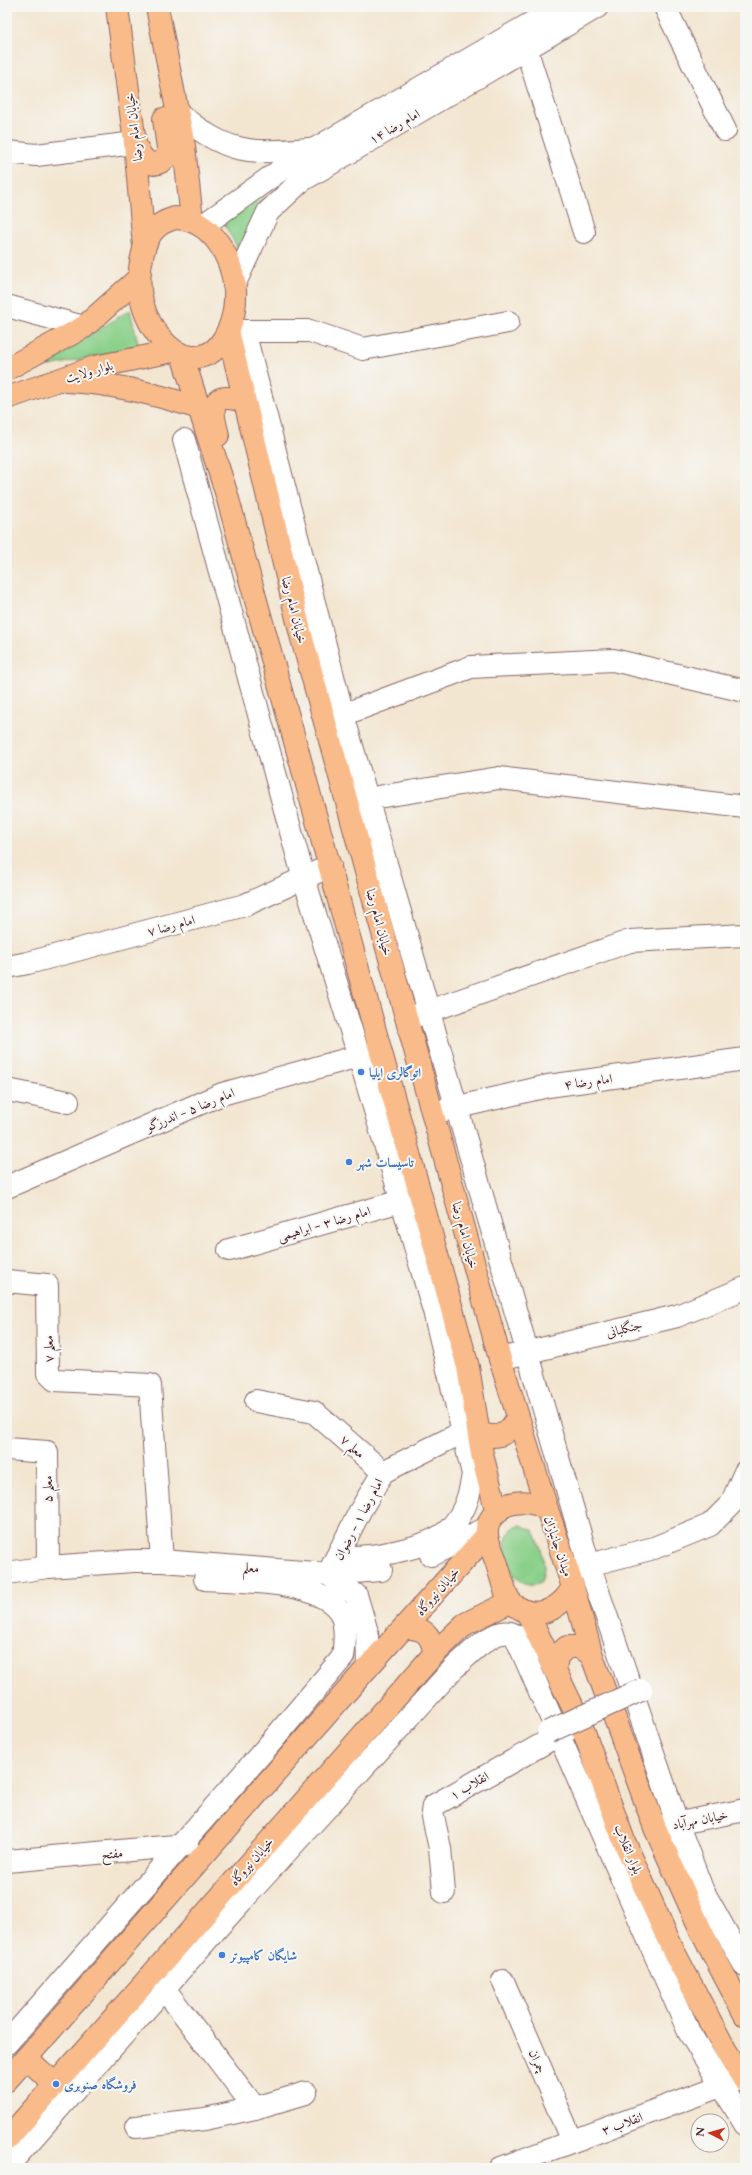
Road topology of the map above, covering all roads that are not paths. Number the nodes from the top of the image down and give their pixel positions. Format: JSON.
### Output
{"nodes":[{"id":1,"x":117,"y":7,"type":"edge"},
{"id":2,"x":157,"y":7,"type":"edge"},
{"id":3,"x":560,"y":7,"type":"edge"},
{"id":4,"x":596,"y":7,"type":"edge"},
{"id":5,"x":665,"y":7,"type":"edge"},
{"id":6,"x":160,"y":28,"type":"junction"},
{"id":7,"x":526,"y":48,"type":"junction"},
{"id":8,"x":178,"y":113,"type":"junction"},
{"id":9,"x":725,"y":130,"type":"dead end"},
{"id":10,"x":135,"y":143,"type":"junction"},
{"id":11,"x":314,"y":149,"type":"junction"},
{"id":12,"x":7,"y":152,"type":"edge"},
{"id":13,"x":197,"y":223,"type":"junction"},
{"id":14,"x":584,"y":232,"type":"dead end"},
{"id":15,"x":144,"y":247,"type":"junction"},
{"id":16,"x":139,"y":278,"type":"junction"},
{"id":17,"x":234,"y":285,"type":"junction"},
{"id":18,"x":7,"y":306,"type":"edge"},
{"id":19,"x":508,"y":322,"type":"dead end"},
{"id":20,"x":84,"y":327,"type":"junction"},
{"id":21,"x":236,"y":331,"type":"junction"},
{"id":22,"x":178,"y":353,"type":"junction"},
{"id":23,"x":8,"y":369,"type":"edge"},
{"id":24,"x":55,"y":381,"type":"junction"},
{"id":25,"x":12,"y":396,"type":"edge"},
{"id":26,"x":244,"y":401,"type":"junction"},
{"id":27,"x":199,"y":408,"type":"junction"},
{"id":28,"x":184,"y":440,"type":"dead end"},
{"id":29,"x":226,"y":492,"type":"junction"},
{"id":30,"x":745,"y":691,"type":"edge"},
{"id":31,"x":333,"y":718,"type":"junction"},
{"id":32,"x":356,"y":800,"type":"junction"},
{"id":33,"x":745,"y":807,"type":"edge"},
{"id":34,"x":330,"y":866,"type":"junction"},
{"id":35,"x":303,"y":878,"type":"junction"},
{"id":36,"x":745,"y":935,"type":"edge"},
{"id":37,"x":7,"y":967,"type":"edge"},
{"id":38,"x":428,"y":1012,"type":"junction"},
{"id":39,"x":407,"y":1019,"type":"junction"},
{"id":40,"x":380,"y":1050,"type":"junction"},
{"id":41,"x":359,"y":1056,"type":"junction"},
{"id":42,"x":745,"y":1059,"type":"edge"},
{"id":43,"x":7,"y":1090,"type":"edge"},
{"id":44,"x":68,"y":1102,"type":"dead end"},
{"id":45,"x":456,"y":1108,"type":"junction"},
{"id":46,"x":432,"y":1113,"type":"junction"},
{"id":47,"x":7,"y":1187,"type":"edge"},
{"id":48,"x":411,"y":1199,"type":"junction"},
{"id":49,"x":229,"y":1250,"type":"dead end"},
{"id":50,"x":7,"y":1281,"type":"edge"},
{"id":51,"x":745,"y":1288,"type":"edge"},
{"id":52,"x":527,"y":1352,"type":"junction"},
{"id":53,"x":500,"y":1359,"type":"junction"},
{"id":54,"x":256,"y":1401,"type":"dead end"},
{"id":55,"x":518,"y":1418,"type":"junction"},
{"id":56,"x":473,"y":1430,"type":"junction"},
{"id":57,"x":7,"y":1449,"type":"edge"},
{"id":58,"x":383,"y":1472,"type":"junction"},
{"id":59,"x":745,"y":1472,"type":"edge"},
{"id":60,"x":546,"y":1509,"type":"junction"},
{"id":61,"x":490,"y":1525,"type":"junction"},
{"id":62,"x":207,"y":1549,"type":"dead end"},
{"id":63,"x":354,"y":1557,"type":"dead end"},
{"id":64,"x":162,"y":1561,"type":"junction"},
{"id":65,"x":589,"y":1565,"type":"junction"},
{"id":66,"x":325,"y":1566,"type":"junction"},
{"id":67,"x":48,"y":1567,"type":"junction"},
{"id":68,"x":7,"y":1573,"type":"edge"},
{"id":69,"x":205,"y":1579,"type":"dead end"},
{"id":70,"x":570,"y":1579,"type":"junction"},
{"id":71,"x":518,"y":1607,"type":"junction"},
{"id":72,"x":405,"y":1627,"type":"junction"},
{"id":73,"x":435,"y":1653,"type":"junction"},
{"id":74,"x":592,"y":1656,"type":"junction"},
{"id":75,"x":368,"y":1667,"type":"junction"},
{"id":76,"x":555,"y":1670,"type":"junction"},
{"id":77,"x":641,"y":1690,"type":"dead end"},
{"id":78,"x":581,"y":1724,"type":"junction"},
{"id":79,"x":553,"y":1733,"type":"junction"},
{"id":80,"x":745,"y":1810,"type":"edge"},
{"id":81,"x":677,"y":1824,"type":"junction"},
{"id":82,"x":655,"y":1828,"type":"junction"},
{"id":83,"x":216,"y":1842,"type":"junction"},
{"id":84,"x":180,"y":1846,"type":"junction"},
{"id":85,"x":7,"y":1861,"type":"edge"},
{"id":86,"x":444,"y":1892,"type":"dead end"},
{"id":87,"x":745,"y":1966,"type":"edge"},
{"id":88,"x":158,"y":1981,"type":"junction"},
{"id":89,"x":503,"y":1981,"type":"dead end"},
{"id":90,"x":737,"y":1982,"type":"edge"},
{"id":91,"x":745,"y":2014,"type":"edge"},
{"id":92,"x":7,"y":2043,"type":"edge"},
{"id":93,"x":26,"y":2058,"type":"junction"},
{"id":94,"x":744,"y":2079,"type":"edge"},
{"id":95,"x":7,"y":2080,"type":"edge"},
{"id":96,"x":56,"y":2084,"type":"junction"},
{"id":97,"x":722,"y":2086,"type":"junction"},
{"id":98,"x":306,"y":2093,"type":"dead end"},
{"id":99,"x":255,"y":2108,"type":"junction"},
{"id":100,"x":745,"y":2124,"type":"edge"},
{"id":101,"x":136,"y":2127,"type":"dead end"},
{"id":102,"x":7,"y":2139,"type":"edge"},
{"id":103,"x":572,"y":2141,"type":"junction"},
{"id":104,"x":7,"y":2167,"type":"edge"},
{"id":105,"x":501,"y":2168,"type":"edge"}],
"edges":[{"from":1,"to":10,"type":"main road","name":"خیابان امام رضا"},
{"from":2,"to":6,"type":"main road"},
{"from":3,"to":11,"type":"street","name":"امام رضا ۱۴"},
{"from":4,"to":7,"type":"street","name":"امام رضا ۱۴"},
{"from":5,"to":9,"type":"street"},
{"from":6,"to":8,"type":"main road"},
{"from":6,"to":10,"type":"main road"},
{"from":7,"to":14,"type":"street"},
{"from":7,"to":17,"type":"street","name":"امام رضا ۱۴"},
{"from":8,"to":11,"type":"street"},
{"from":8,"to":13,"type":"main road"},
{"from":10,"to":12,"type":"street"},
{"from":10,"to":15,"type":"main road","name":"خیابان امام رضا"},
{"from":11,"to":13,"type":"street","name":"امام رضا ۱۴"},
{"from":13,"to":15,"type":"main road"},
{"from":13,"to":17,"type":"main road"},
{"from":15,"to":16,"type":"main road"},
{"from":16,"to":20,"type":"main road"},
{"from":16,"to":22,"type":"main road"},
{"from":17,"to":21,"type":"main road"},
{"from":18,"to":20,"type":"street"},
{"from":19,"to":21,"type":"street"},
{"from":20,"to":23,"type":"main road"},
{"from":21,"to":22,"type":"main road"},
{"from":21,"to":26,"type":"main road","name":"خیابان امام رضا"},
{"from":21,"to":31,"type":"street"},
{"from":22,"to":24,"type":"main road","name":"بلوار ولایت"},
{"from":22,"to":27,"type":"main road"},
{"from":23,"to":25,"type":"main road"},
{"from":24,"to":25,"type":"main road","name":"بلوار ولایت"},
{"from":24,"to":27,"type":"main road"},
{"from":26,"to":29,"type":"main road"},
{"from":26,"to":31,"type":"main road","name":"خیابان امام رضا"},
{"from":27,"to":29,"type":"main road"},
{"from":28,"to":35,"type":"street"},
{"from":29,"to":34,"type":"main road"},
{"from":30,"to":31,"type":"street"},
{"from":31,"to":32,"type":"main road","name":"خیابان امام رضا"},
{"from":32,"to":33,"type":"street"},
{"from":32,"to":38,"type":"street"},
{"from":32,"to":39,"type":"main road","name":"خیابان امام رضا"},
{"from":34,"to":35,"type":"street","name":"امام رضا ۷"},
{"from":34,"to":40,"type":"main road"},
{"from":35,"to":37,"type":"street","name":"امام رضا ۷"},
{"from":35,"to":41,"type":"street"},
{"from":36,"to":38,"type":"street"},
{"from":38,"to":39,"type":"street"},
{"from":38,"to":45,"type":"street"},
{"from":39,"to":46,"type":"main road","name":"خیابان امام رضا"},
{"from":40,"to":41,"type":"street","name":"امام رضا ۵ - اندرزگو"},
{"from":40,"to":48,"type":"main road"},
{"from":41,"to":47,"type":"street","name":"امام رضا ۵ - اندرزگو"},
{"from":41,"to":48,"type":"street"},
{"from":42,"to":45,"type":"street","name":"امام رضا ۴"},
{"from":43,"to":44,"type":"street"},
{"from":45,"to":46,"type":"street","name":"امام رضا ۴"},
{"from":45,"to":52,"type":"street"},
{"from":46,"to":53,"type":"main road","name":"خیابان امام رضا"},
{"from":48,"to":49,"type":"street","name":"امام رضا ۳ - ابراهیمی"},
{"from":48,"to":56,"type":"main road"},
{"from":50,"to":64,"type":"street","name":"معلم ۷"},
{"from":51,"to":52,"type":"street","name":"جنگلبانی"},
{"from":52,"to":53,"type":"street","name":"جنگلبانی"},
{"from":52,"to":65,"type":"street"},
{"from":53,"to":55,"type":"main road","name":"خیابان امام رضا"},
{"from":54,"to":58,"type":"street","name":"معلم ۷"},
{"from":55,"to":56,"type":"main road"},
{"from":55,"to":60,"type":"main road","name":"خیابان امام رضا"},
{"from":56,"to":58,"type":"street","name":"امام رضا ۱ - رضوان"},
{"from":56,"to":61,"type":"main road"},
{"from":56,"to":63,"type":"street"},
{"from":57,"to":67,"type":"street","name":"معلم ۵"},
{"from":58,"to":66,"type":"street","name":"امام رضا ۱ - رضوان"},
{"from":59,"to":65,"type":"street"},
{"from":60,"to":61,"type":"main road","name":"میدان جانبازان"},
{"from":60,"to":70,"type":"main road","name":"میدان جانبازان"},
{"from":61,"to":66,"type":"street","name":"معلم"},
{"from":61,"to":71,"type":"main road"},
{"from":61,"to":72,"type":"main road","name":"خیابان نیروگاه"},
{"from":62,"to":66,"type":"street"},
{"from":64,"to":66,"type":"street","name":"معلم"},
{"from":64,"to":67,"type":"street","name":"معلم"},
{"from":65,"to":70,"type":"street"},
{"from":65,"to":81,"type":"street"},
{"from":66,"to":75,"type":"street"},
{"from":67,"to":68,"type":"street","name":"معلم"},
{"from":69,"to":84,"type":"street"},
{"from":70,"to":71,"type":"main road","name":"میدان جانبازان"},
{"from":70,"to":74,"type":"main road"},
{"from":71,"to":73,"type":"main road","name":"خیابان نیروگاه"},
{"from":71,"to":76,"type":"main road","name":"بلوار انقلاب"},
{"from":72,"to":73,"type":"main road"},
{"from":72,"to":75,"type":"main road","name":"خیابان نیروگاه"},
{"from":73,"to":88,"type":"main road","name":"خیابان نیروگاه"},
{"from":74,"to":76,"type":"main road"},
{"from":74,"to":82,"type":"main road"},
{"from":75,"to":83,"type":"main road","name":"خیابان نیروگاه"},
{"from":76,"to":78,"type":"main road","name":"بلوار انقلاب"},
{"from":77,"to":79,"type":"street","bridge":true},
{"from":78,"to":79,"type":"street","name":"انقلاب ۱"},
{"from":78,"to":94,"type":"main road","name":"بلوار انقلاب"},
{"from":79,"to":86,"type":"street","name":"انقلاب ۱"},
{"from":79,"to":88,"type":"street"},
{"from":79,"to":97,"type":"street"},
{"from":80,"to":81,"type":"street","name":"خیابان مهرآباد"},
{"from":81,"to":82,"type":"street","name":"خیابان مهرآباد"},
{"from":81,"to":87,"type":"street"},
{"from":82,"to":90,"type":"main road"},
{"from":83,"to":84,"type":"street","name":"مفتح"},
{"from":83,"to":93,"type":"main road","name":"خیابان نیروگاه"},
{"from":84,"to":85,"type":"street","name":"مفتح"},
{"from":84,"to":92,"type":"street"},
{"from":88,"to":96,"type":"main road","name":"خیابان نیروگاه"},
{"from":88,"to":99,"type":"street"},
{"from":88,"to":104,"type":"street"},
{"from":89,"to":103,"type":"street","name":"چمران"},
{"from":90,"to":91,"type":"main road"},
{"from":93,"to":95,"type":"main road","name":"خیابان نیروگاه"},
{"from":93,"to":96,"type":"main road"},
{"from":94,"to":97,"type":"street","name":"انقلاب ۳"},
{"from":96,"to":102,"type":"main road","name":"خیابان نیروگاه"},
{"from":97,"to":100,"type":"street"},
{"from":97,"to":103,"type":"street","name":"انقلاب ۳"},
{"from":98,"to":99,"type":"street"},
{"from":99,"to":101,"type":"street"},
{"from":103,"to":105,"type":"street","name":"انقلاب ۳"}]}
